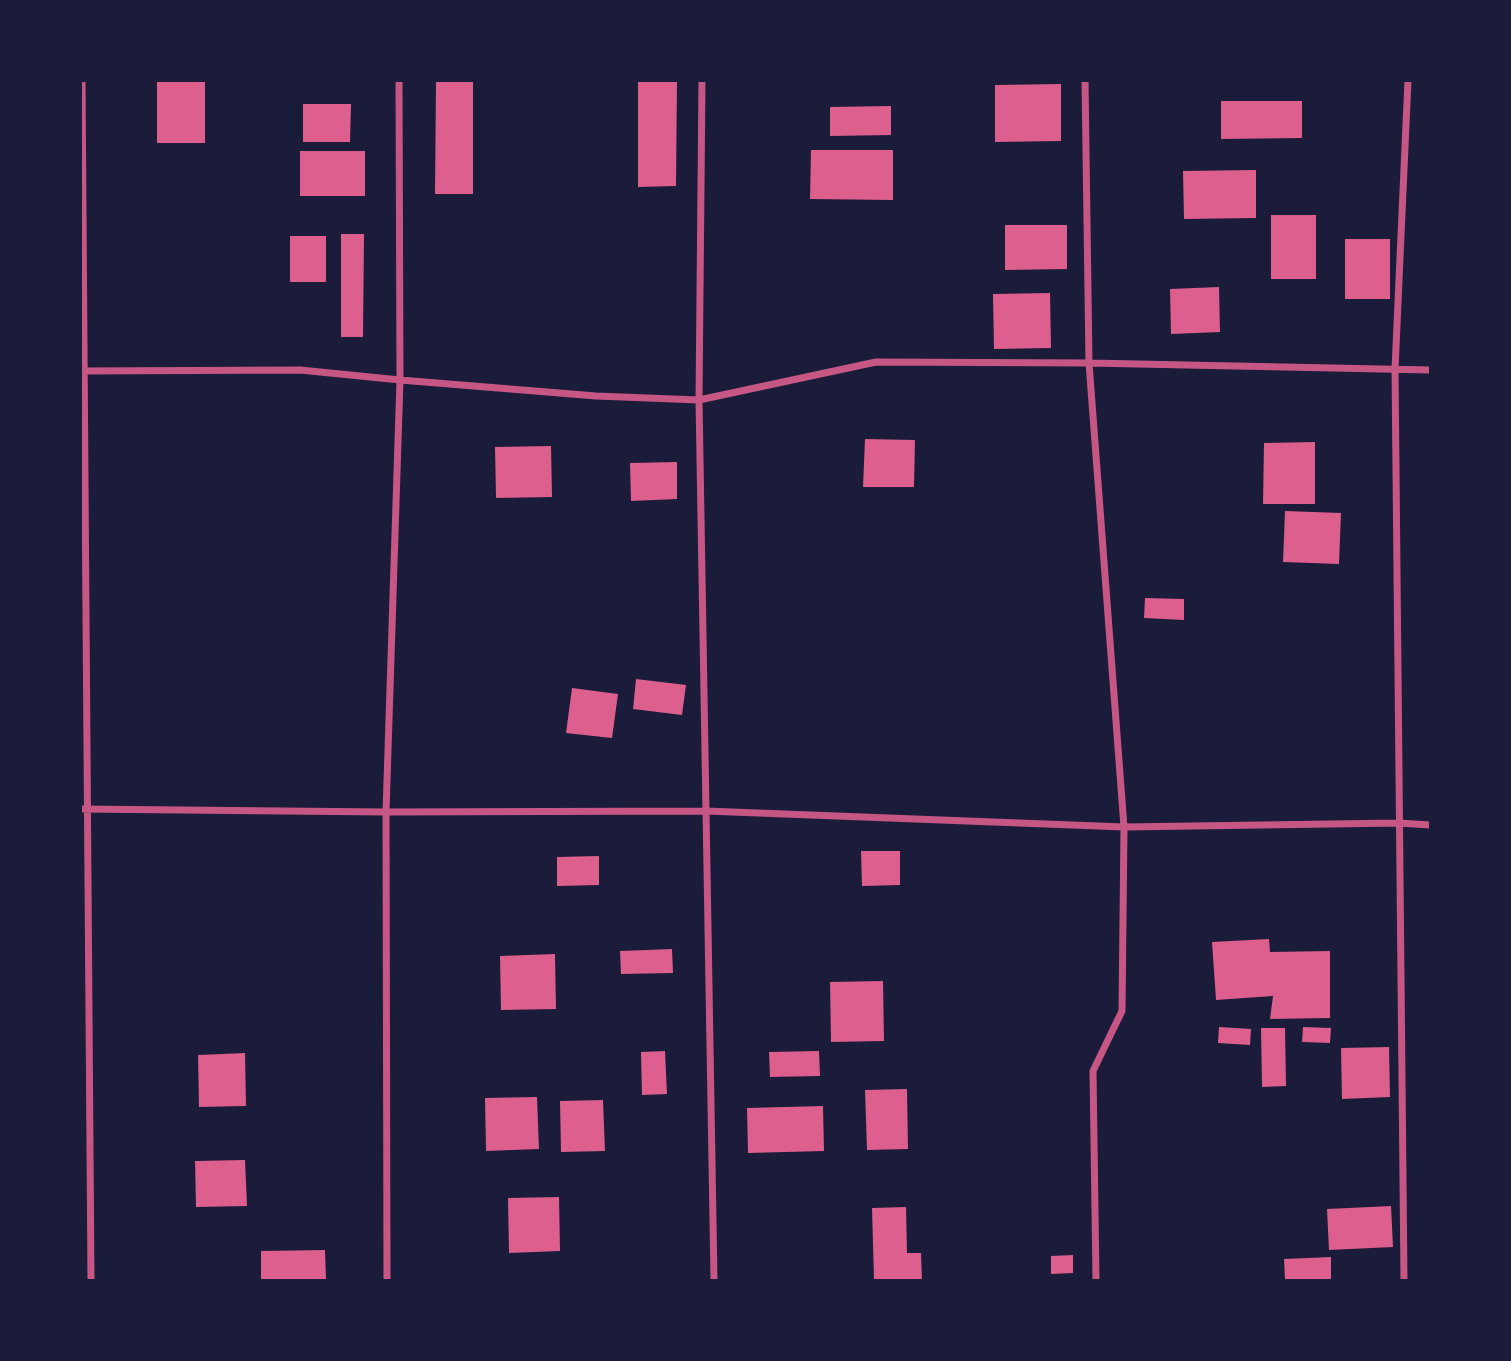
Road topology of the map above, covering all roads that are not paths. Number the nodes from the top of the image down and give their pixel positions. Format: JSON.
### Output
{"nodes":[{"id":1,"x":82,"y":80,"type":"edge"},
{"id":2,"x":399,"y":80,"type":"edge"},
{"id":3,"x":702,"y":80,"type":"edge"},
{"id":4,"x":1085,"y":80,"type":"edge"},
{"id":5,"x":1408,"y":80,"type":"edge"},
{"id":6,"x":1089,"y":363,"type":"junction"},
{"id":7,"x":1395,"y":369,"type":"junction"},
{"id":8,"x":1430,"y":370,"type":"edge"},
{"id":9,"x":82,"y":371,"type":"edge"},
{"id":10,"x":400,"y":380,"type":"junction"},
{"id":11,"x":699,"y":400,"type":"junction"},
{"id":12,"x":84,"y":809,"type":"edge"},
{"id":13,"x":706,"y":811,"type":"junction"},
{"id":14,"x":386,"y":812,"type":"junction"},
{"id":15,"x":1399,"y":823,"type":"junction"},
{"id":16,"x":1430,"y":825,"type":"edge"},
{"id":17,"x":1124,"y":827,"type":"junction"},
{"id":18,"x":91,"y":1280,"type":"edge"},
{"id":19,"x":387,"y":1280,"type":"edge"},
{"id":20,"x":715,"y":1280,"type":"edge"},
{"id":21,"x":1096,"y":1280,"type":"edge"},
{"id":22,"x":1404,"y":1280,"type":"edge"}],
"edges":[{"from":1,"to":9,"type":"street"},
{"from":2,"to":10,"type":"street"},
{"from":3,"to":11,"type":"street"},
{"from":4,"to":6,"type":"street"},
{"from":5,"to":7,"type":"street"},
{"from":6,"to":7,"type":"street"},
{"from":6,"to":11,"type":"street"},
{"from":6,"to":17,"type":"street"},
{"from":7,"to":8,"type":"street"},
{"from":7,"to":15,"type":"street"},
{"from":9,"to":10,"type":"street"},
{"from":9,"to":12,"type":"street"},
{"from":10,"to":11,"type":"street"},
{"from":10,"to":14,"type":"street"},
{"from":11,"to":13,"type":"street"},
{"from":12,"to":14,"type":"street"},
{"from":12,"to":18,"type":"street"},
{"from":13,"to":14,"type":"street"},
{"from":13,"to":17,"type":"street"},
{"from":13,"to":20,"type":"street"},
{"from":14,"to":19,"type":"street"},
{"from":15,"to":16,"type":"street"},
{"from":15,"to":17,"type":"street"},
{"from":15,"to":22,"type":"street"},
{"from":17,"to":21,"type":"street"}]}
